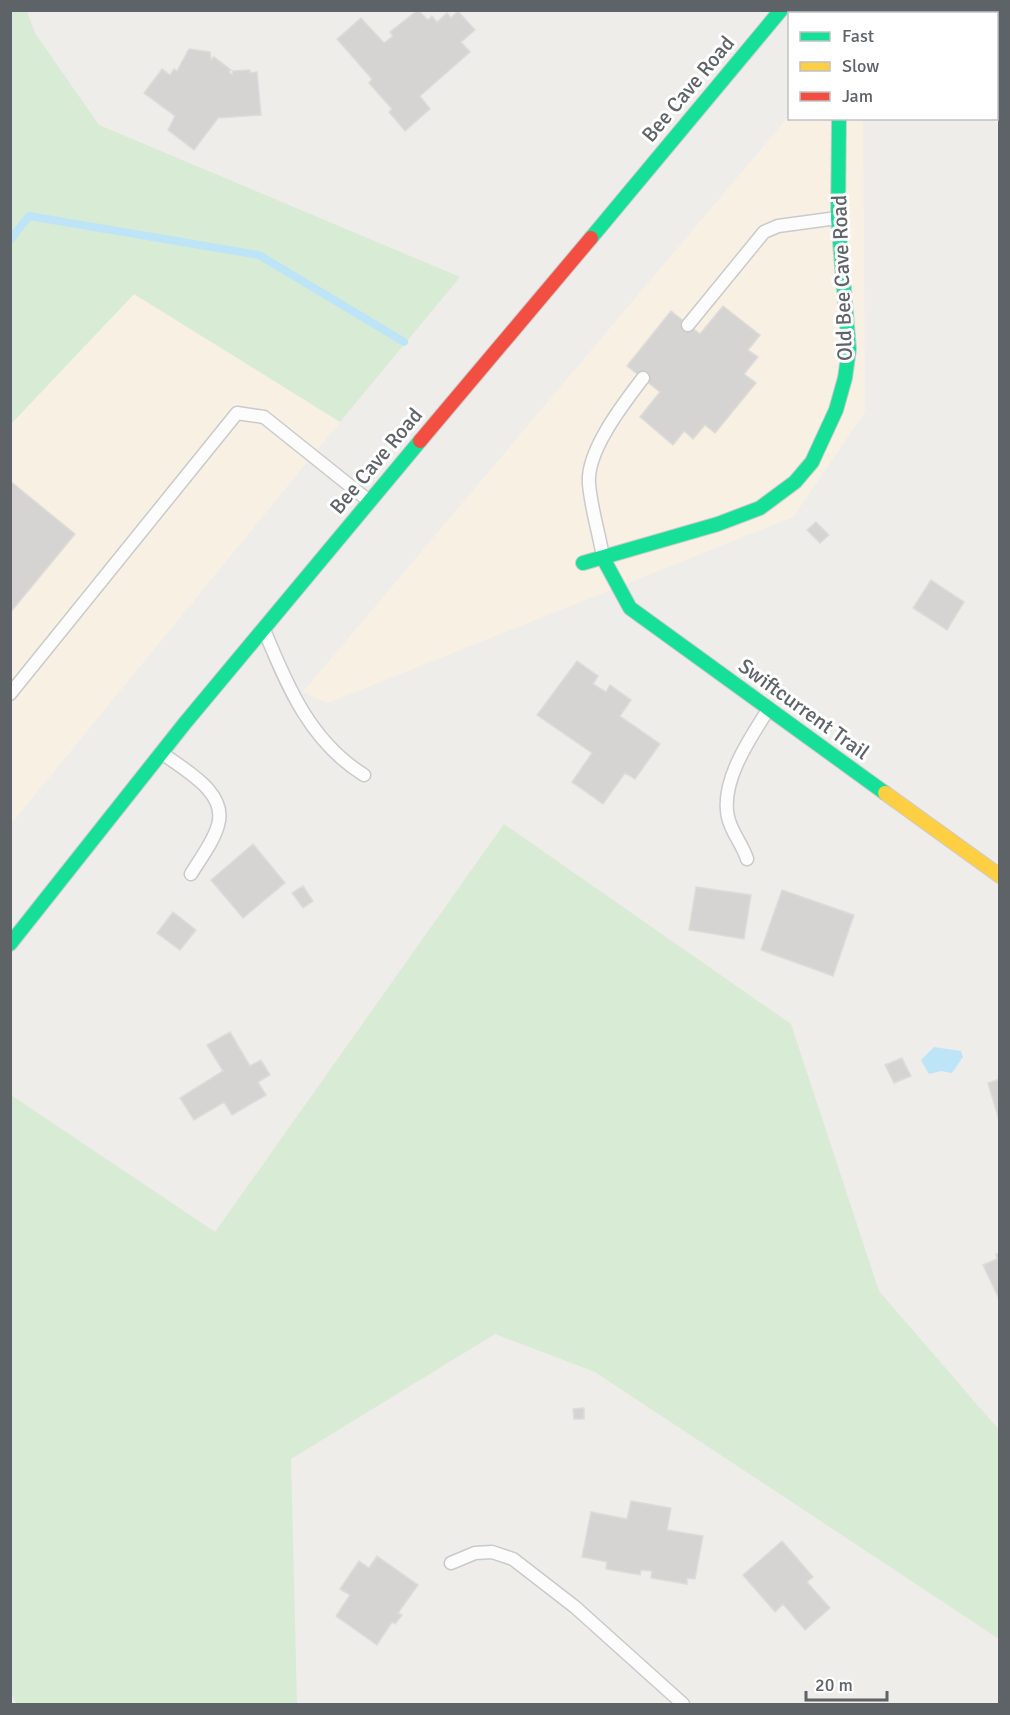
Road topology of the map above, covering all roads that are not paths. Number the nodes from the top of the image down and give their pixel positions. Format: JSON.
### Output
{"nodes":[{"id":1,"x":781,"y":10,"type":"edge"},
{"id":2,"x":839,"y":120,"type":"edge"},
{"id":3,"x":838,"y":218,"type":"junction"},
{"id":4,"x":688,"y":325,"type":"dead end"},
{"id":5,"x":643,"y":378,"type":"dead end"},
{"id":6,"x":369,"y":502,"type":"junction"},
{"id":7,"x":603,"y":558,"type":"junction"},
{"id":8,"x":583,"y":563,"type":"dead end"},
{"id":9,"x":264,"y":628,"type":"junction"},
{"id":10,"x":10,"y":694,"type":"edge"},
{"id":11,"x":769,"y":709,"type":"junction"},
{"id":12,"x":161,"y":752,"type":"junction"},
{"id":13,"x":364,"y":775,"type":"dead end"},
{"id":14,"x":747,"y":860,"type":"dead end"},
{"id":15,"x":191,"y":874,"type":"dead end"},
{"id":16,"x":999,"y":876,"type":"edge"},
{"id":17,"x":10,"y":944,"type":"edge"},
{"id":18,"x":451,"y":1563,"type":"dead end"},
{"id":19,"x":683,"y":1704,"type":"edge"}],
"edges":[{"from":1,"to":6,"type":"main road","name":"Bee Cave Road"},
{"from":2,"to":3,"type":"main road","name":"Old Bee Cave Road"},
{"from":3,"to":4,"type":"lane"},
{"from":3,"to":7,"type":"main road","name":"Old Bee Cave Road"},
{"from":5,"to":7,"type":"lane"},
{"from":6,"to":9,"type":"main road","name":"Bee Cave Road"},
{"from":6,"to":10,"type":"lane"},
{"from":7,"to":8,"type":"main road","name":"Old Bee Cave Road"},
{"from":7,"to":11,"type":"main road","name":"Swiftcurrent Trail"},
{"from":9,"to":12,"type":"main road","name":"Bee Cave Road"},
{"from":9,"to":13,"type":"lane"},
{"from":11,"to":14,"type":"lane"},
{"from":11,"to":16,"type":"main road","name":"Swiftcurrent Trail"},
{"from":12,"to":15,"type":"lane"},
{"from":12,"to":17,"type":"main road","name":"Bee Cave Road"},
{"from":18,"to":19,"type":"lane"}]}
